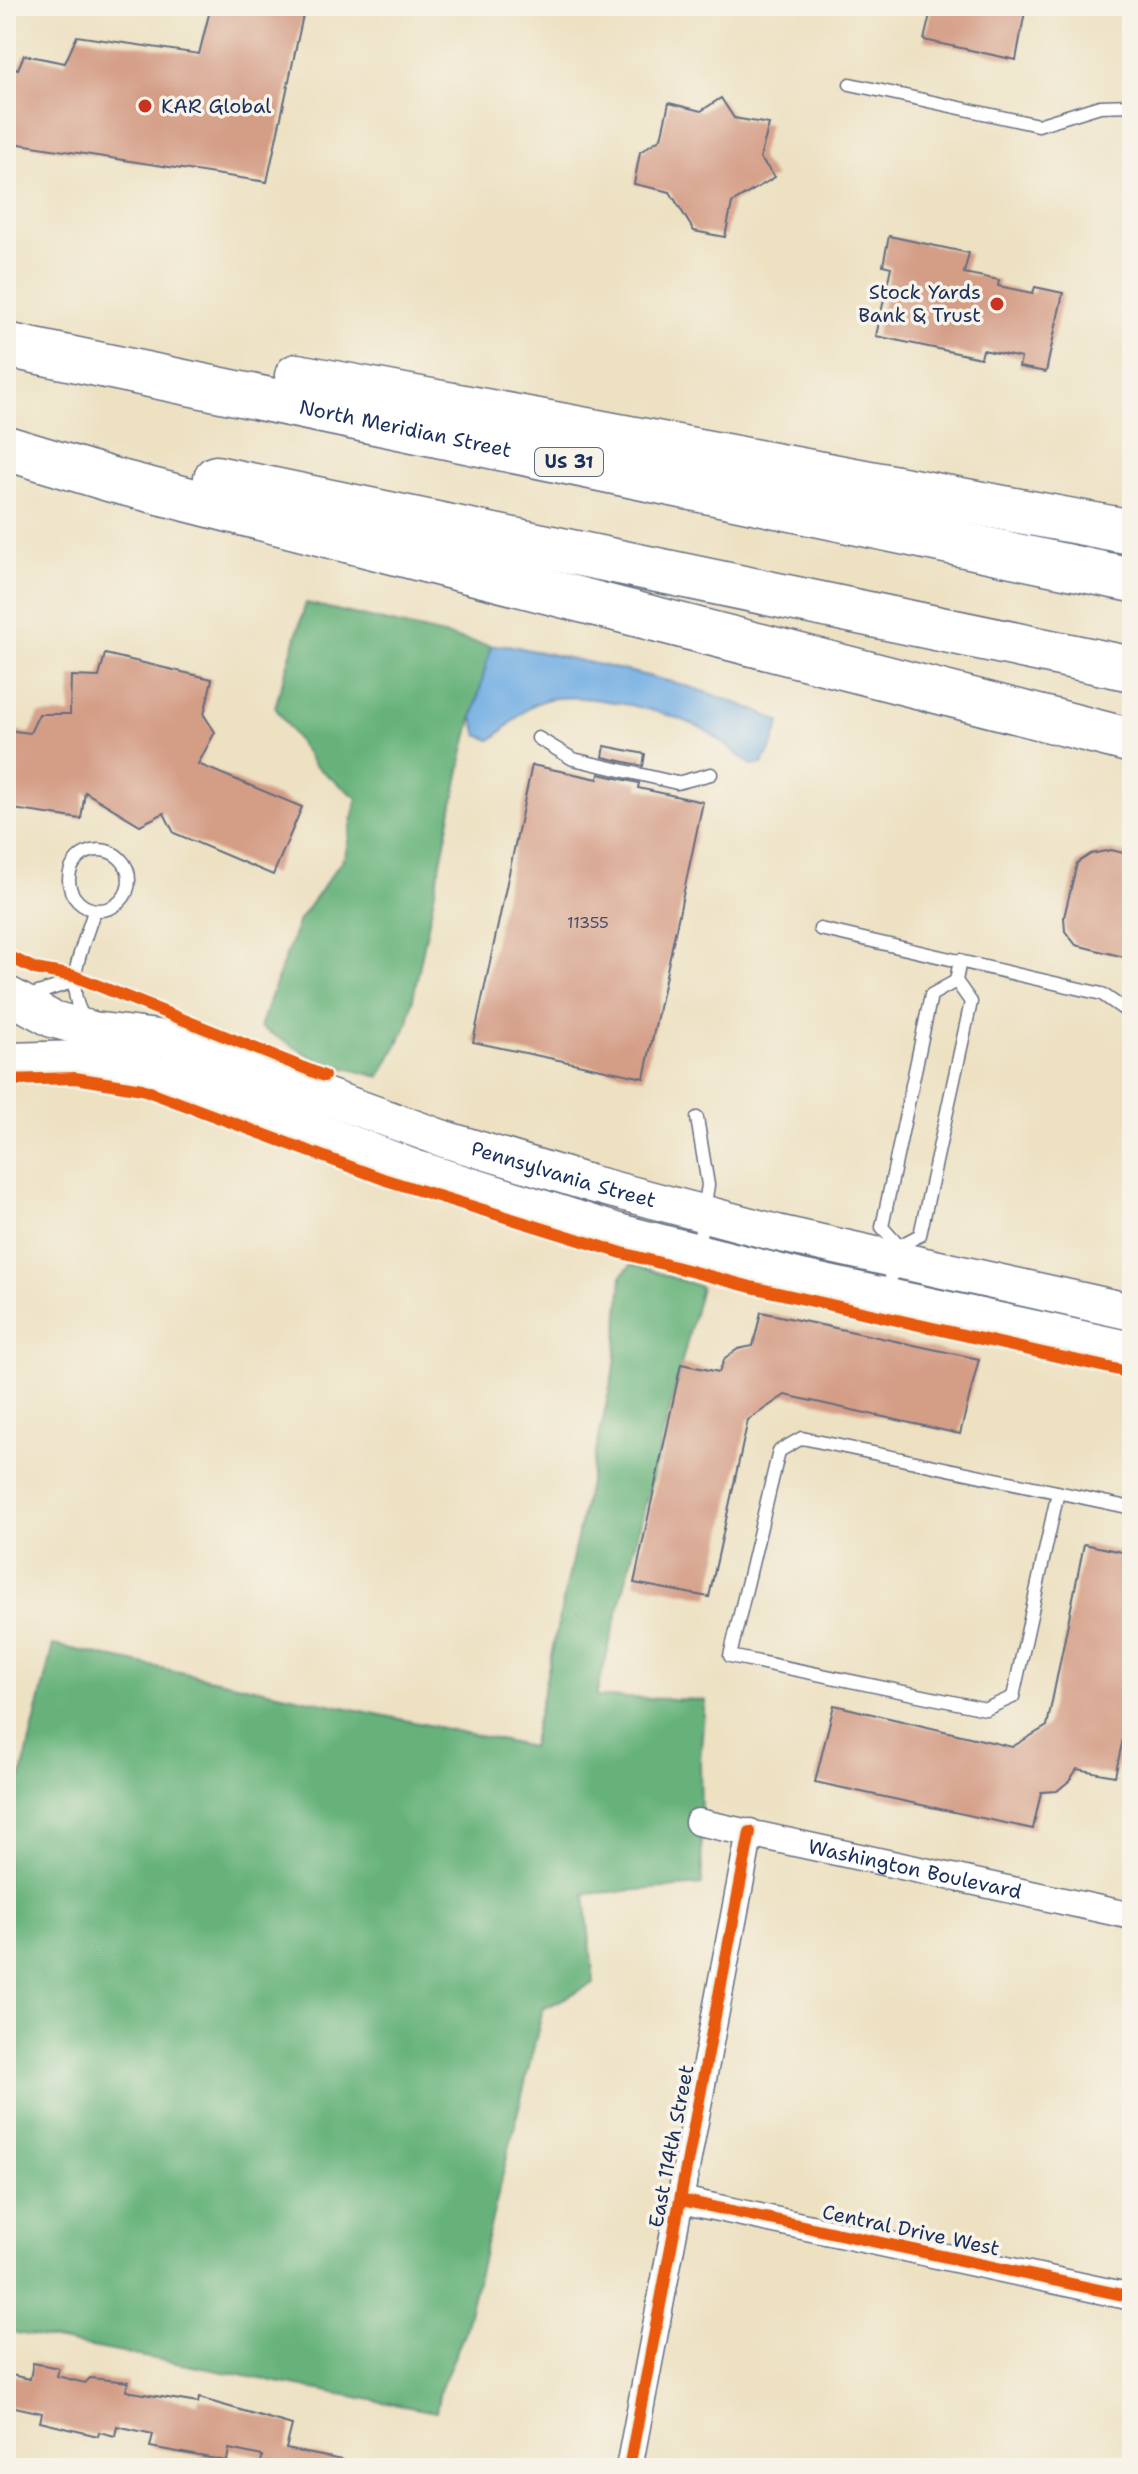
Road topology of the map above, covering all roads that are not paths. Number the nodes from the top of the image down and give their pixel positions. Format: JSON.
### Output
{"nodes":[{"id":1,"x":850,"y":84,"type":"dead end"},
{"id":2,"x":1132,"y":105,"type":"edge"},
{"id":3,"x":6,"y":328,"type":"edge"},
{"id":4,"x":6,"y":345,"type":"edge"},
{"id":5,"x":6,"y":434,"type":"edge"},
{"id":6,"x":6,"y":448,"type":"edge"},
{"id":7,"x":1132,"y":532,"type":"edge"},
{"id":8,"x":1132,"y":580,"type":"edge"},
{"id":9,"x":1132,"y":669,"type":"edge"},
{"id":10,"x":538,"y":738,"type":"dead end"},
{"id":11,"x":1132,"y":741,"type":"edge"},
{"id":12,"x":711,"y":774,"type":"dead end"},
{"id":13,"x":94,"y":911,"type":"junction"},
{"id":14,"x":820,"y":929,"type":"dead end"},
{"id":15,"x":960,"y":960,"type":"junction"},
{"id":16,"x":956,"y":981,"type":"junction"},
{"id":17,"x":72,"y":982,"type":"junction"},
{"id":18,"x":11,"y":995,"type":"edge"},
{"id":19,"x":1132,"y":1015,"type":"edge"},
{"id":20,"x":93,"y":1030,"type":"junction"},
{"id":21,"x":6,"y":1049,"type":"edge"},
{"id":22,"x":6,"y":1061,"type":"edge"},
{"id":23,"x":697,"y":1118,"type":"dead end"},
{"id":24,"x":705,"y":1215,"type":"junction"},
{"id":25,"x":698,"y":1253,"type":"junction"},
{"id":26,"x":897,"y":1253,"type":"junction"},
{"id":27,"x":886,"y":1297,"type":"junction"},
{"id":28,"x":1132,"y":1312,"type":"edge"},
{"id":29,"x":1132,"y":1350,"type":"edge"},
{"id":30,"x":1058,"y":1492,"type":"junction"},
{"id":31,"x":1132,"y":1508,"type":"edge"},
{"id":32,"x":698,"y":1822,"type":"dead end"},
{"id":33,"x":750,"y":1832,"type":"junction"},
{"id":34,"x":1132,"y":1916,"type":"edge"},
{"id":35,"x":681,"y":2200,"type":"junction"},
{"id":36,"x":1132,"y":2297,"type":"edge"},
{"id":37,"x":629,"y":2468,"type":"edge"}],
"edges":[{"from":1,"to":2,"type":"lane"},
{"from":3,"to":7,"type":"highway"},
{"from":4,"to":8,"type":"highway","name":"North Meridian Street","number":"US 31"},
{"from":5,"to":9,"type":"highway"},
{"from":6,"to":11,"type":"highway"},
{"from":10,"to":12,"type":"lane"},
{"from":13,"to":13,"type":"lane"},
{"from":13,"to":17,"type":"lane"},
{"from":14,"to":15,"type":"lane"},
{"from":15,"to":16,"type":"lane"},
{"from":15,"to":19,"type":"lane"},
{"from":16,"to":26,"type":"lane"},
{"from":16,"to":26,"type":"lane"},
{"from":17,"to":18,"type":"lane"},
{"from":17,"to":20,"type":"lane"},
{"from":18,"to":20,"type":"main road","name":"Pennsylvania Street"},
{"from":18,"to":21,"type":"main road"},
{"from":20,"to":24,"type":"main road","name":"Pennsylvania Street"},
{"from":22,"to":25,"type":"main road","name":"Pennsylvania Street"},
{"from":23,"to":24,"type":"lane"},
{"from":24,"to":25,"type":"lane"},
{"from":24,"to":26,"type":"main road","name":"Pennsylvania Street"},
{"from":25,"to":27,"type":"main road","name":"Pennsylvania Street"},
{"from":26,"to":27,"type":"lane"},
{"from":26,"to":28,"type":"main road","name":"Pennsylvania Street"},
{"from":27,"to":29,"type":"main road","name":"Pennsylvania Street"},
{"from":30,"to":30,"type":"lane"},
{"from":30,"to":31,"type":"lane"},
{"from":32,"to":33,"type":"street","name":"Washington Boulevard"},
{"from":33,"to":34,"type":"street","name":"Washington Boulevard"},
{"from":33,"to":35,"type":"street","name":"East 114th Street"},
{"from":35,"to":36,"type":"street","name":"Central Drive West"},
{"from":35,"to":37,"type":"street","name":"East 114th Street"}]}
